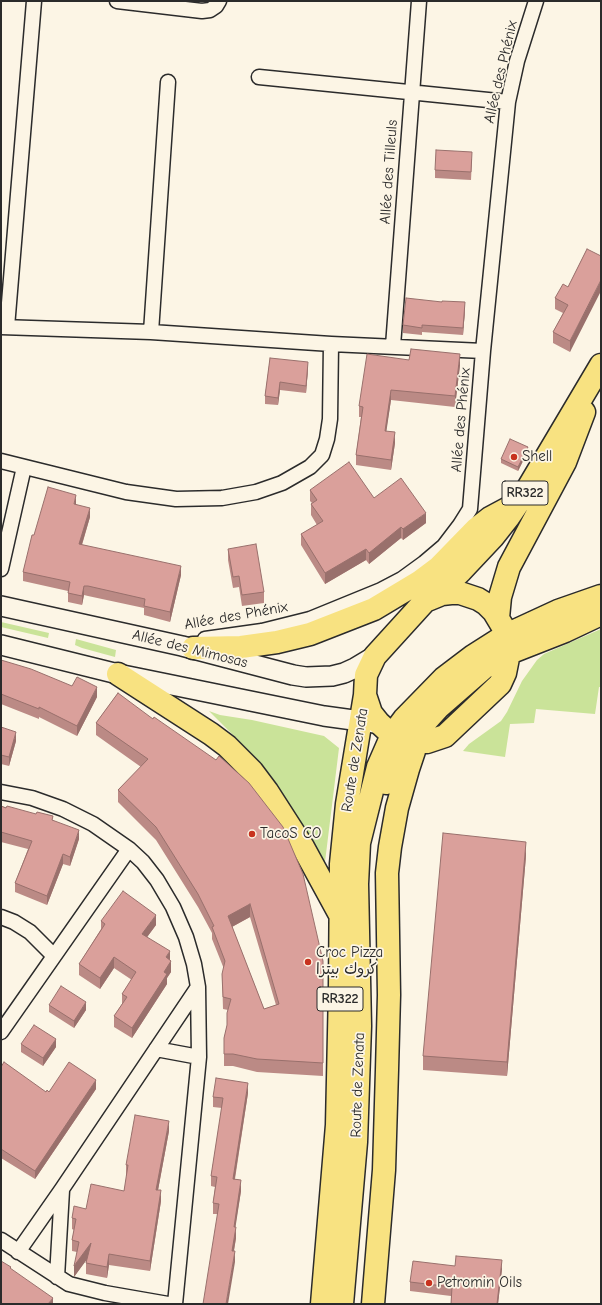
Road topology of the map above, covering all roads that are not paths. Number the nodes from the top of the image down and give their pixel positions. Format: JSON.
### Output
{"nodes":[{"id":1,"x":34,"y":1,"type":"edge"},
{"id":2,"x":117,"y":1,"type":"edge"},
{"id":3,"x":219,"y":1,"type":"edge"},
{"id":4,"x":419,"y":1,"type":"edge"},
{"id":5,"x":536,"y":1,"type":"edge"},
{"id":6,"x":259,"y":77,"type":"dead end"},
{"id":7,"x":168,"y":82,"type":"dead end"},
{"id":8,"x":412,"y":92,"type":"junction"},
{"id":9,"x":508,"y":102,"type":"junction"},
{"id":10,"x":4,"y":327,"type":"edge"},
{"id":11,"x":151,"y":332,"type":"junction"},
{"id":12,"x":331,"y":344,"type":"junction"},
{"id":13,"x":393,"y":346,"type":"junction"},
{"id":14,"x":484,"y":351,"type":"junction"},
{"id":15,"x":599,"y":370,"type":"edge"},
{"id":16,"x":1,"y":461,"type":"edge"},
{"id":17,"x":24,"y":467,"type":"junction"},
{"id":18,"x":518,"y":503,"type":"junction"},
{"id":19,"x":1,"y":569,"type":"edge"},
{"id":20,"x":601,"y":596,"type":"edge"},
{"id":21,"x":434,"y":597,"type":"junction"},
{"id":22,"x":1,"y":606,"type":"edge"},
{"id":23,"x":601,"y":614,"type":"edge"},
{"id":24,"x":504,"y":635,"type":"junction"},
{"id":25,"x":1,"y":645,"type":"edge"},
{"id":26,"x":184,"y":646,"type":"junction"},
{"id":27,"x":375,"y":656,"type":"junction"},
{"id":28,"x":118,"y":674,"type":"junction"},
{"id":29,"x":391,"y":733,"type":"junction"},
{"id":30,"x":1,"y":792,"type":"edge"},
{"id":31,"x":129,"y":849,"type":"junction"},
{"id":32,"x":340,"y":915,"type":"junction"},
{"id":33,"x":1,"y":918,"type":"edge"},
{"id":34,"x":54,"y":956,"type":"junction"},
{"id":35,"x":198,"y":987,"type":"junction"},
{"id":36,"x":1,"y":1032,"type":"edge"},
{"id":37,"x":156,"y":1049,"type":"junction"},
{"id":38,"x":199,"y":1057,"type":"junction"},
{"id":39,"x":62,"y":1190,"type":"junction"},
{"id":40,"x":1,"y":1240,"type":"edge"},
{"id":41,"x":18,"y":1252,"type":"junction"},
{"id":42,"x":57,"y":1277,"type":"junction"},
{"id":43,"x":168,"y":1304,"type":"edge"},
{"id":44,"x":175,"y":1304,"type":"edge"},
{"id":45,"x":322,"y":1304,"type":"edge"},
{"id":46,"x":342,"y":1304,"type":"edge"},
{"id":47,"x":353,"y":1304,"type":"edge"},
{"id":48,"x":373,"y":1304,"type":"edge"}],
"edges":[{"from":1,"to":10,"type":"street"},
{"from":2,"to":3,"type":"street"},
{"from":4,"to":8,"type":"street","name":"Allée des Tilleuls"},
{"from":5,"to":9,"type":"street","name":"Allée des Phénix"},
{"from":6,"to":8,"type":"street"},
{"from":7,"to":11,"type":"street"},
{"from":8,"to":9,"type":"street"},
{"from":8,"to":13,"type":"street","name":"Allée des Tilleuls"},
{"from":9,"to":14,"type":"street","name":"Allée des Phénix"},
{"from":10,"to":11,"type":"street"},
{"from":11,"to":12,"type":"street"},
{"from":12,"to":13,"type":"street"},
{"from":12,"to":17,"type":"street"},
{"from":13,"to":14,"type":"street"},
{"from":14,"to":26,"type":"street","name":"Allée des Phénix"},
{"from":15,"to":18,"type":"main road","number":"RR322"},
{"from":15,"to":24,"type":"main road","number":"RR322"},
{"from":16,"to":17,"type":"street"},
{"from":17,"to":19,"type":"street"},
{"from":18,"to":21,"type":"main road","number":"RR322"},
{"from":18,"to":26,"type":"main road"},
{"from":20,"to":24,"type":"main road"},
{"from":21,"to":24,"type":"main road","number":"RR322"},
{"from":21,"to":27,"type":"main road","number":"RR322"},
{"from":22,"to":26,"type":"main road","name":"Allée des Mimosas"},
{"from":23,"to":24,"type":"main road"},
{"from":24,"to":29,"type":"main road","name":"Route de Zenata","number":"RR322"},
{"from":24,"to":29,"type":"main road","number":"RR322"},
{"from":25,"to":28,"type":"main road"},
{"from":26,"to":27,"type":"main road","name":"Allée des Mimosas"},
{"from":27,"to":29,"type":"main road","name":"Route de Zenata","number":"RR322"},
{"from":28,"to":29,"type":"main road"},
{"from":28,"to":32,"type":"main road"},
{"from":29,"to":32,"type":"main road","name":"Route de Zenata","number":"RR322"},
{"from":29,"to":46,"type":"main road","name":"Route de Zenata","number":"RR322"},
{"from":29,"to":47,"type":"main road","name":"Route de Zenata","number":"RR322"},
{"from":29,"to":48,"type":"main road","name":"Route de Zenata","number":"RR322"},
{"from":30,"to":31,"type":"street"},
{"from":31,"to":34,"type":"street"},
{"from":31,"to":35,"type":"street"},
{"from":32,"to":45,"type":"main road","name":"Route de Zenata","number":"RR322"},
{"from":33,"to":34,"type":"street"},
{"from":34,"to":36,"type":"street"},
{"from":35,"to":37,"type":"street"},
{"from":35,"to":38,"type":"street"},
{"from":37,"to":38,"type":"street"},
{"from":37,"to":39,"type":"street"},
{"from":38,"to":44,"type":"street"},
{"from":39,"to":41,"type":"street"},
{"from":39,"to":42,"type":"street"},
{"from":40,"to":41,"type":"street"},
{"from":41,"to":42,"type":"street"},
{"from":42,"to":43,"type":"street"}]}
